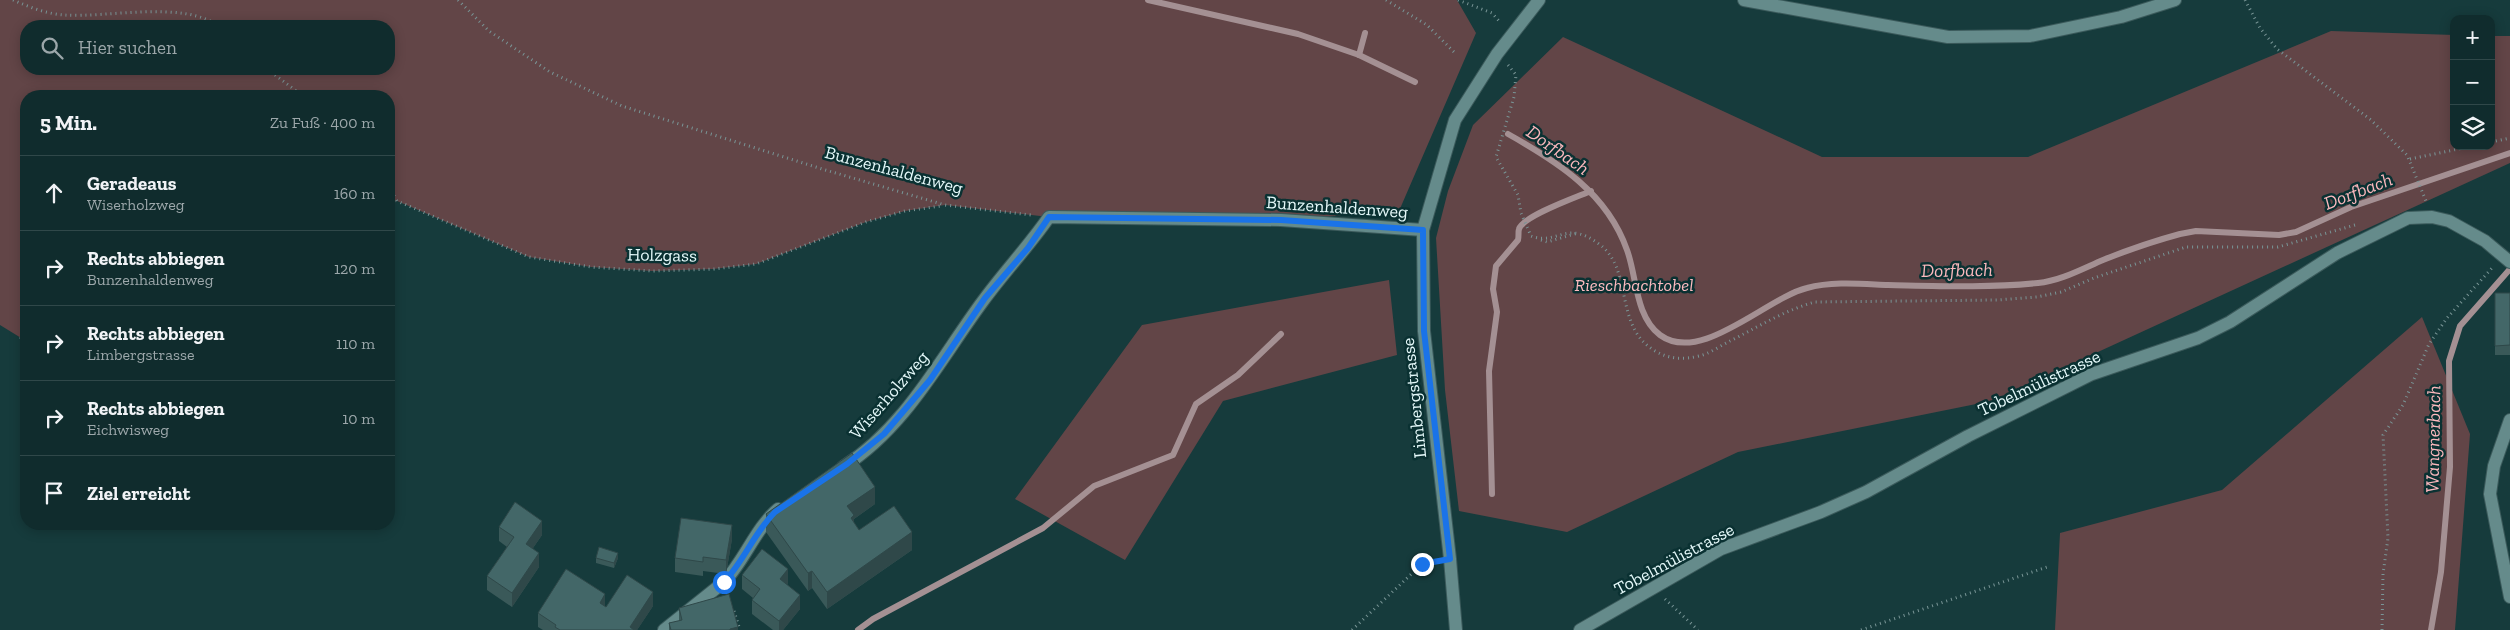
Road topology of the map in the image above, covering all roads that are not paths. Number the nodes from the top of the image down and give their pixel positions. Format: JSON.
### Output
{"nodes":[{"id":1,"x":1539,"y":0,"type":"edge"},
{"id":2,"x":1744,"y":0,"type":"edge"},
{"id":3,"x":2175,"y":0,"type":"edge"},
{"id":4,"x":1049,"y":217,"type":"joint"},
{"id":5,"x":1423,"y":230,"type":"junction"},
{"id":6,"x":2506,"y":258,"type":"edge"},
{"id":7,"x":2510,"y":420,"type":"edge"},
{"id":8,"x":832,"y":474,"type":"edge"},
{"id":9,"x":786,"y":503,"type":"edge"},
{"id":10,"x":2510,"y":597,"type":"edge"},
{"id":11,"x":664,"y":630,"type":"edge"},
{"id":12,"x":1456,"y":630,"type":"edge"},
{"id":13,"x":1580,"y":630,"type":"edge"}],
"edges":[{"from":1,"to":5,"type":"street","name":"Limbergstrasse"},
{"from":2,"to":3,"type":"street"},
{"from":4,"to":5,"type":"street","name":"Bunzenhaldenweg"},
{"from":4,"to":8,"type":"street","name":"Wiserholzweg"},
{"from":5,"to":12,"type":"street","name":"Limbergstrasse"},
{"from":6,"to":13,"type":"street","name":"Tobelmülistrasse"},
{"from":7,"to":10,"type":"street"},
{"from":9,"to":11,"type":"street"}]}
